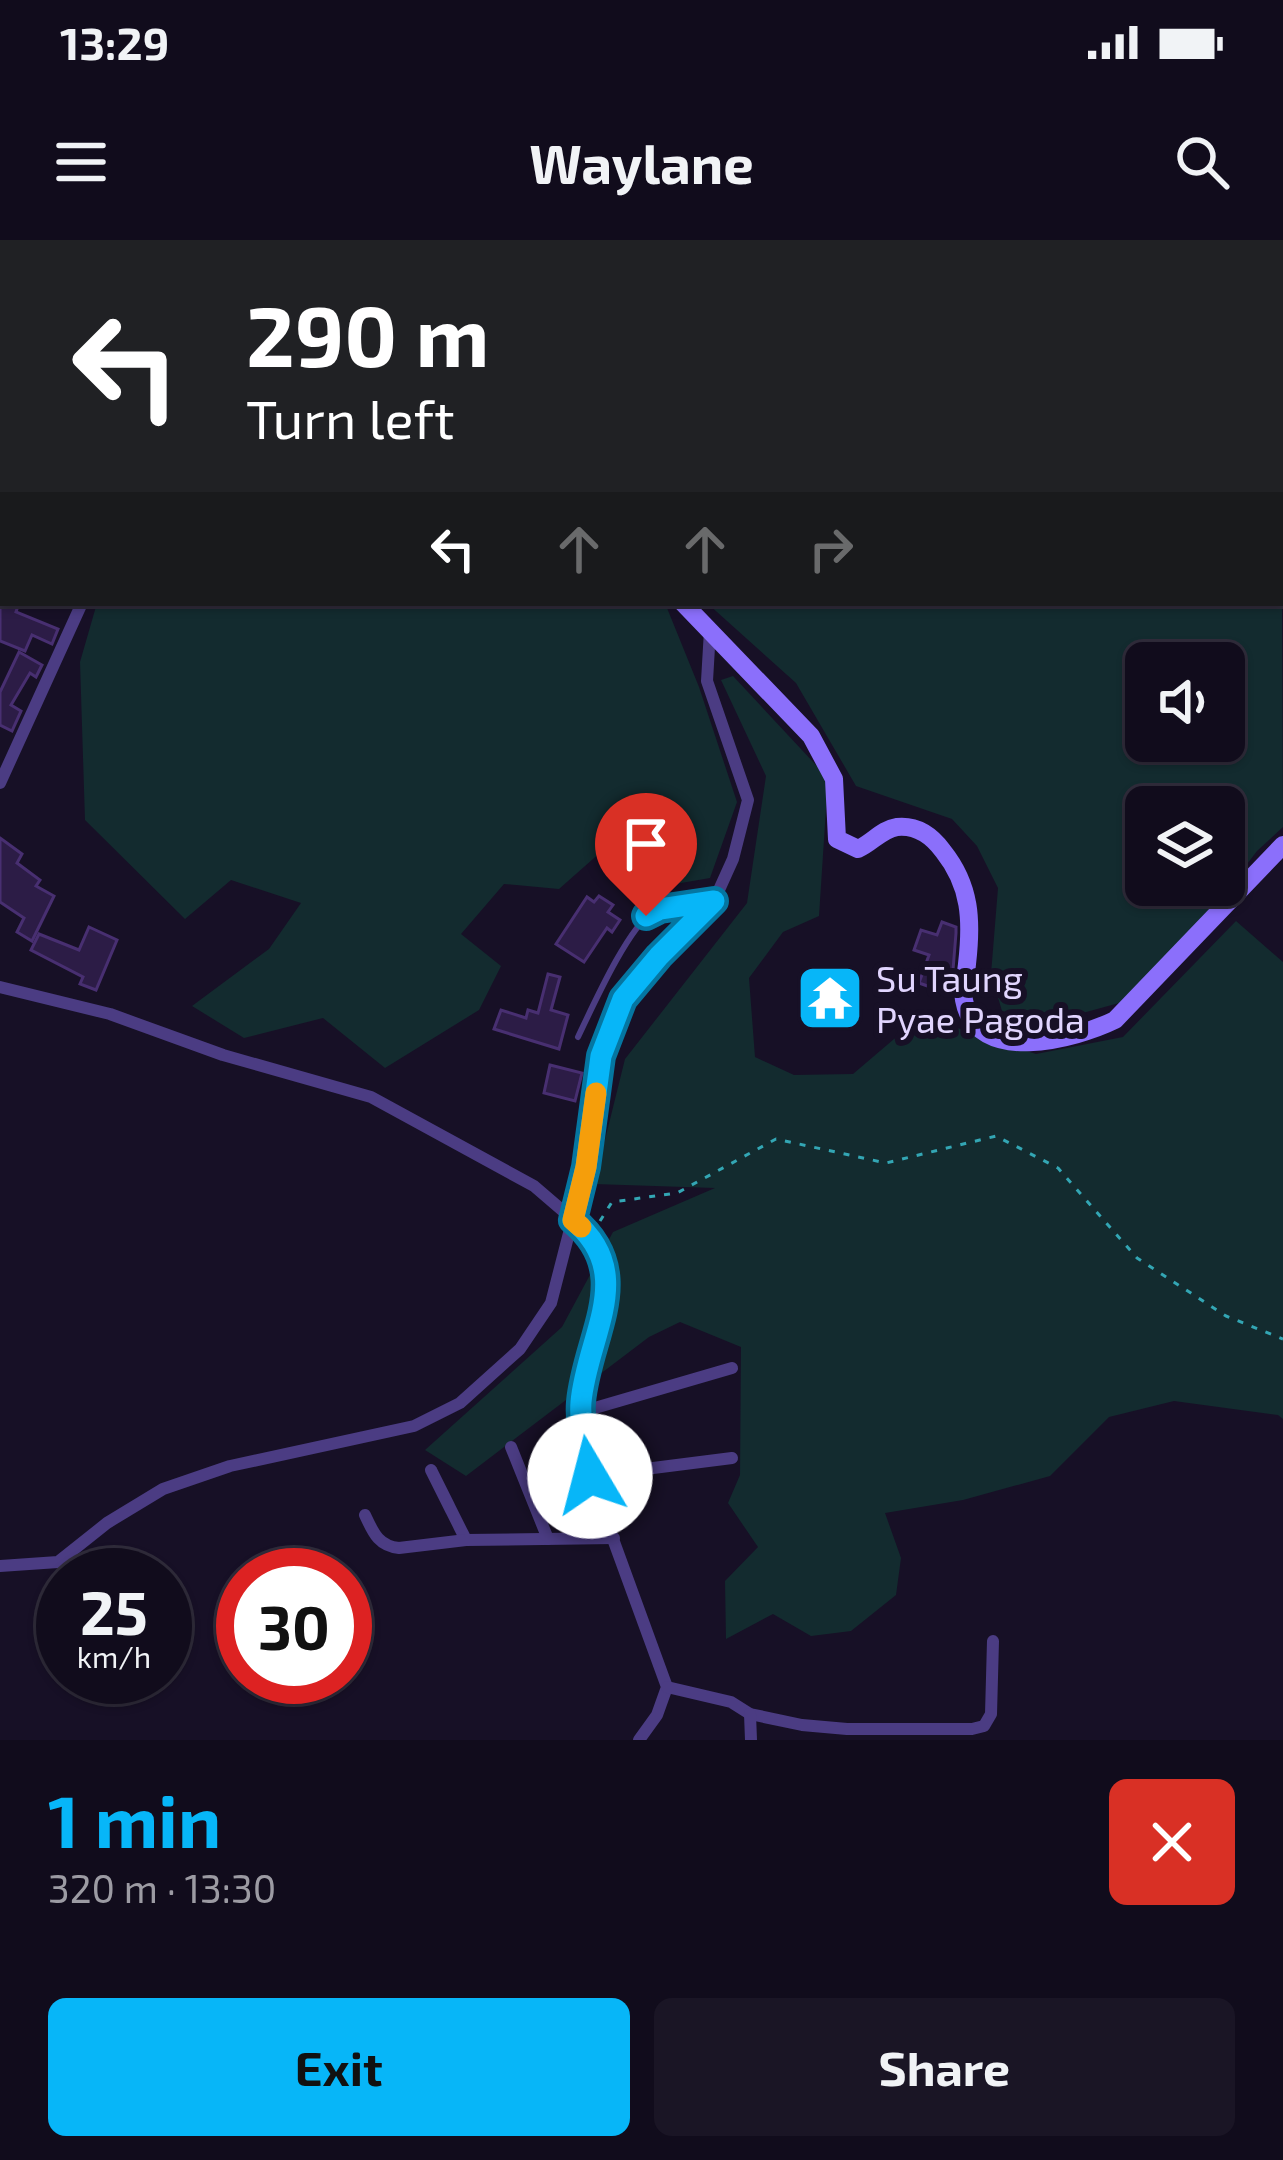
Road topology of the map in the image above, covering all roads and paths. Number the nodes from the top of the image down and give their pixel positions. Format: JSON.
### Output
{"nodes":[{"id":1,"x":81,"y":606,"type":"edge"},
{"id":2,"x":686,"y":606,"type":"edge"},
{"id":3,"x":710,"y":630,"type":"junction"},
{"id":4,"x":0,"y":744,"type":"edge"},
{"id":5,"x":13,"y":754,"type":"junction"},
{"id":6,"x":0,"y":783,"type":"edge"},
{"id":7,"x":1283,"y":845,"type":"edge"},
{"id":8,"x":714,"y":901,"type":"junction"},
{"id":9,"x":0,"y":987,"type":"edge"},
{"id":10,"x":578,"y":1037,"type":"dead end"},
{"id":11,"x":573,"y":1220,"type":"junction"},
{"id":12,"x":590,"y":1235,"type":"junction"},
{"id":13,"x":1283,"y":1339,"type":"edge"},
{"id":14,"x":732,"y":1368,"type":"dead end"},
{"id":15,"x":581,"y":1412,"type":"junction"},
{"id":16,"x":511,"y":1448,"type":"dead end"},
{"id":17,"x":732,"y":1458,"type":"dead end"},
{"id":18,"x":431,"y":1470,"type":"dead end"},
{"id":19,"x":590,"y":1476,"type":"junction"},
{"id":20,"x":365,"y":1514,"type":"dead end"},
{"id":21,"x":614,"y":1538,"type":"junction"},
{"id":22,"x":548,"y":1539,"type":"junction"},
{"id":23,"x":466,"y":1540,"type":"junction"},
{"id":24,"x":0,"y":1566,"type":"edge"},
{"id":25,"x":993,"y":1641,"type":"dead end"},
{"id":26,"x":667,"y":1687,"type":"junction"},
{"id":27,"x":750,"y":1714,"type":"junction"},
{"id":28,"x":639,"y":1740,"type":"edge"},
{"id":29,"x":751,"y":1740,"type":"edge"}],
"edges":[{"from":1,"to":5,"type":"street"},
{"from":2,"to":3,"type":"main road"},
{"from":3,"to":7,"type":"main road"},
{"from":3,"to":8,"type":"street"},
{"from":4,"to":5,"type":"street"},
{"from":5,"to":6,"type":"street"},
{"from":8,"to":10,"type":"lane"},
{"from":8,"to":11,"type":"street"},
{"from":9,"to":11,"type":"street"},
{"from":11,"to":12,"type":"street"},
{"from":11,"to":24,"type":"street"},
{"from":12,"to":13,"type":"path"},
{"from":12,"to":15,"type":"street"},
{"from":14,"to":15,"type":"street"},
{"from":15,"to":19,"type":"street"},
{"from":16,"to":22,"type":"street"},
{"from":17,"to":19,"type":"street"},
{"from":18,"to":23,"type":"street"},
{"from":19,"to":21,"type":"street"},
{"from":20,"to":23,"type":"street"},
{"from":21,"to":22,"type":"street"},
{"from":21,"to":26,"type":"street"},
{"from":22,"to":23,"type":"street"},
{"from":25,"to":27,"type":"street"},
{"from":26,"to":27,"type":"street"},
{"from":26,"to":28,"type":"street"},
{"from":27,"to":29,"type":"street"}]}
